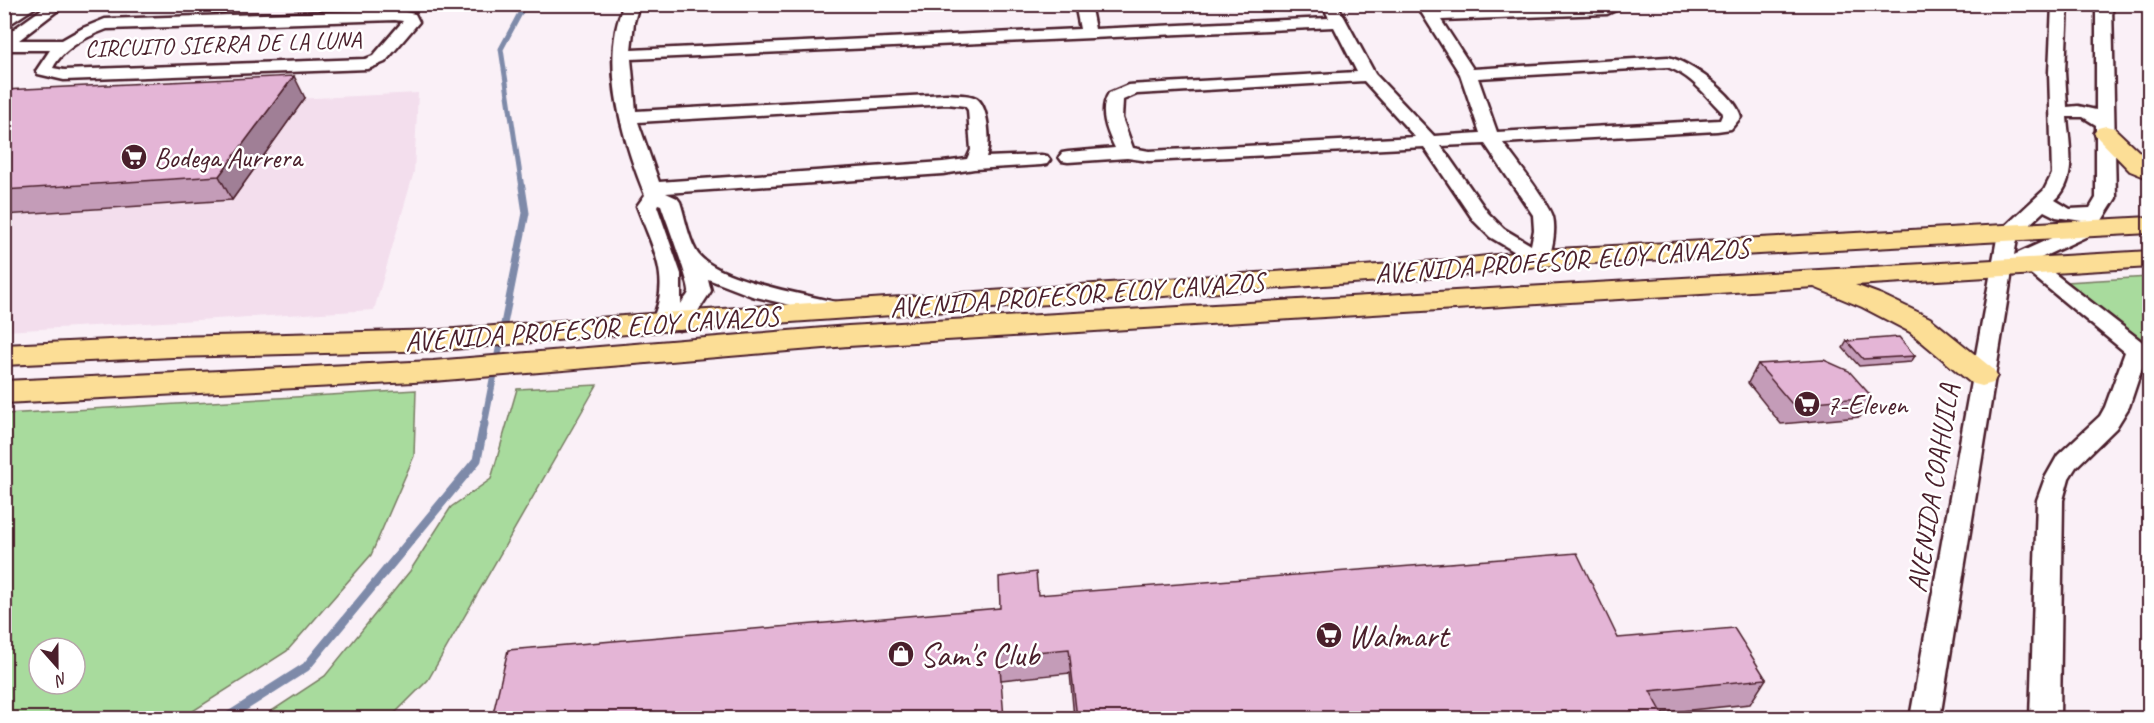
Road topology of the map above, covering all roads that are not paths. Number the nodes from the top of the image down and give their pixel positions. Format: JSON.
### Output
{"nodes":[{"id":1,"x":33,"y":4,"type":"edge"},
{"id":2,"x":59,"y":4,"type":"edge"},
{"id":3,"x":632,"y":4,"type":"edge"},
{"id":4,"x":1082,"y":4,"type":"edge"},
{"id":5,"x":1329,"y":4,"type":"edge"},
{"id":6,"x":1622,"y":4,"type":"edge"},
{"id":7,"x":2060,"y":4,"type":"edge"},
{"id":8,"x":2104,"y":4,"type":"edge"},
{"id":9,"x":1427,"y":10,"type":"edge"},
{"id":10,"x":1338,"y":22,"type":"junction"},
{"id":11,"x":4,"y":25,"type":"edge"},
{"id":12,"x":24,"y":29,"type":"junction"},
{"id":13,"x":1088,"y":33,"type":"junction"},
{"id":14,"x":4,"y":45,"type":"edge"},
{"id":15,"x":67,"y":45,"type":"junction"},
{"id":16,"x":623,"y":55,"type":"junction"},
{"id":17,"x":53,"y":57,"type":"junction"},
{"id":18,"x":4,"y":58,"type":"edge"},
{"id":19,"x":1468,"y":74,"type":"junction"},
{"id":20,"x":1368,"y":76,"type":"junction"},
{"id":21,"x":2059,"y":114,"type":"junction"},
{"id":22,"x":628,"y":117,"type":"junction"},
{"id":23,"x":2106,"y":128,"type":"junction"},
{"id":24,"x":1490,"y":137,"type":"junction"},
{"id":25,"x":1429,"y":141,"type":"junction"},
{"id":26,"x":1127,"y":153,"type":"junction"},
{"id":27,"x":1068,"y":158,"type":"dead end"},
{"id":28,"x":1041,"y":160,"type":"dead end"},
{"id":29,"x":974,"y":163,"type":"junction"},
{"id":30,"x":2150,"y":172,"type":"edge"},
{"id":31,"x":653,"y":192,"type":"junction"},
{"id":32,"x":2045,"y":201,"type":"junction"},
{"id":33,"x":2093,"y":220,"type":"junction"},
{"id":34,"x":2150,"y":225,"type":"edge"},
{"id":35,"x":2008,"y":233,"type":"junction"},
{"id":36,"x":687,"y":255,"type":"junction"},
{"id":37,"x":1539,"y":258,"type":"junction"},
{"id":38,"x":2150,"y":260,"type":"edge"},
{"id":39,"x":2034,"y":267,"type":"junction"},
{"id":40,"x":2002,"y":268,"type":"junction"},
{"id":41,"x":1815,"y":280,"type":"junction"},
{"id":42,"x":1685,"y":286,"type":"junction"},
{"id":43,"x":1433,"y":301,"type":"junction"},
{"id":44,"x":840,"y":310,"type":"junction"},
{"id":45,"x":671,"y":322,"type":"junction"},
{"id":46,"x":4,"y":355,"type":"edge"},
{"id":47,"x":2143,"y":355,"type":"edge"},
{"id":48,"x":1982,"y":376,"type":"junction"},
{"id":49,"x":4,"y":392,"type":"edge"},
{"id":50,"x":1925,"y":718,"type":"edge"},
{"id":51,"x":2045,"y":718,"type":"edge"}],
"edges":[{"from":1,"to":11,"type":"street"},
{"from":2,"to":12,"type":"street"},
{"from":3,"to":16,"type":"street"},
{"from":4,"to":13,"type":"street"},
{"from":5,"to":10,"type":"street"},
{"from":6,"to":9,"type":"street"},
{"from":7,"to":21,"type":"street"},
{"from":8,"to":23,"type":"street"},
{"from":9,"to":19,"type":"street"},
{"from":10,"to":13,"type":"street"},
{"from":10,"to":20,"type":"street"},
{"from":11,"to":12,"type":"street"},
{"from":12,"to":14,"type":"street"},
{"from":13,"to":16,"type":"street"},
{"from":14,"to":15,"type":"street","name":"CIRCUITO SIERRA DE LA LUNA"},
{"from":15,"to":17,"type":"street","name":"CIRCUITO SIERRA DE LA LUNA"},
{"from":15,"to":17,"type":"street","name":"CIRCUITO SIERRA DE LA LUNA"},
{"from":16,"to":22,"type":"street"},
{"from":17,"to":18,"type":"street","name":"CIRCUITO SIERRA DE LA LUNA"},
{"from":19,"to":24,"type":"street"},
{"from":19,"to":24,"type":"street"},
{"from":20,"to":25,"type":"street"},
{"from":20,"to":26,"type":"street"},
{"from":21,"to":23,"type":"street"},
{"from":21,"to":32,"type":"street"},
{"from":22,"to":29,"type":"street"},
{"from":22,"to":31,"type":"street"},
{"from":23,"to":30,"type":"main road"},
{"from":23,"to":33,"type":"street"},
{"from":24,"to":25,"type":"street"},
{"from":24,"to":37,"type":"street"},
{"from":25,"to":26,"type":"street"},
{"from":25,"to":37,"type":"street"},
{"from":26,"to":27,"type":"street"},
{"from":28,"to":29,"type":"street"},
{"from":29,"to":31,"type":"street"},
{"from":31,"to":36,"type":"street"},
{"from":31,"to":45,"type":"street"},
{"from":32,"to":33,"type":"street"},
{"from":32,"to":35,"type":"street"},
{"from":33,"to":34,"type":"main road","name":"AVENIDA PROFESOR ELOY CAVAZOS"},
{"from":33,"to":35,"type":"main road","name":"AVENIDA PROFESOR ELOY CAVAZOS"},
{"from":33,"to":40,"type":"street"},
{"from":35,"to":37,"type":"main road","name":"AVENIDA PROFESOR ELOY CAVAZOS"},
{"from":35,"to":40,"type":"street","name":"AVENIDA COAHUILA"},
{"from":36,"to":44,"type":"street"},
{"from":36,"to":45,"type":"street"},
{"from":37,"to":42,"type":"main road"},
{"from":37,"to":43,"type":"main road"},
{"from":37,"to":44,"type":"main road","name":"AVENIDA PROFESOR ELOY CAVAZOS"},
{"from":38,"to":39,"type":"main road","name":"AVENIDA PROFESOR ELOY CAVAZOS"},
{"from":39,"to":40,"type":"main road","name":"AVENIDA PROFESOR ELOY CAVAZOS"},
{"from":39,"to":47,"type":"street"},
{"from":40,"to":41,"type":"main road","name":"AVENIDA PROFESOR ELOY CAVAZOS"},
{"from":40,"to":48,"type":"street","name":"AVENIDA COAHUILA"},
{"from":41,"to":42,"type":"main road","name":"AVENIDA PROFESOR ELOY CAVAZOS"},
{"from":41,"to":48,"type":"main road"},
{"from":42,"to":43,"type":"main road","name":"AVENIDA PROFESOR ELOY CAVAZOS"},
{"from":43,"to":49,"type":"main road","name":"AVENIDA PROFESOR ELOY CAVAZOS"},
{"from":44,"to":45,"type":"main road","name":"AVENIDA PROFESOR ELOY CAVAZOS"},
{"from":45,"to":46,"type":"main road","name":"AVENIDA PROFESOR ELOY CAVAZOS"},
{"from":47,"to":51,"type":"street"},
{"from":48,"to":50,"type":"street","name":"AVENIDA COAHUILA"}]}
